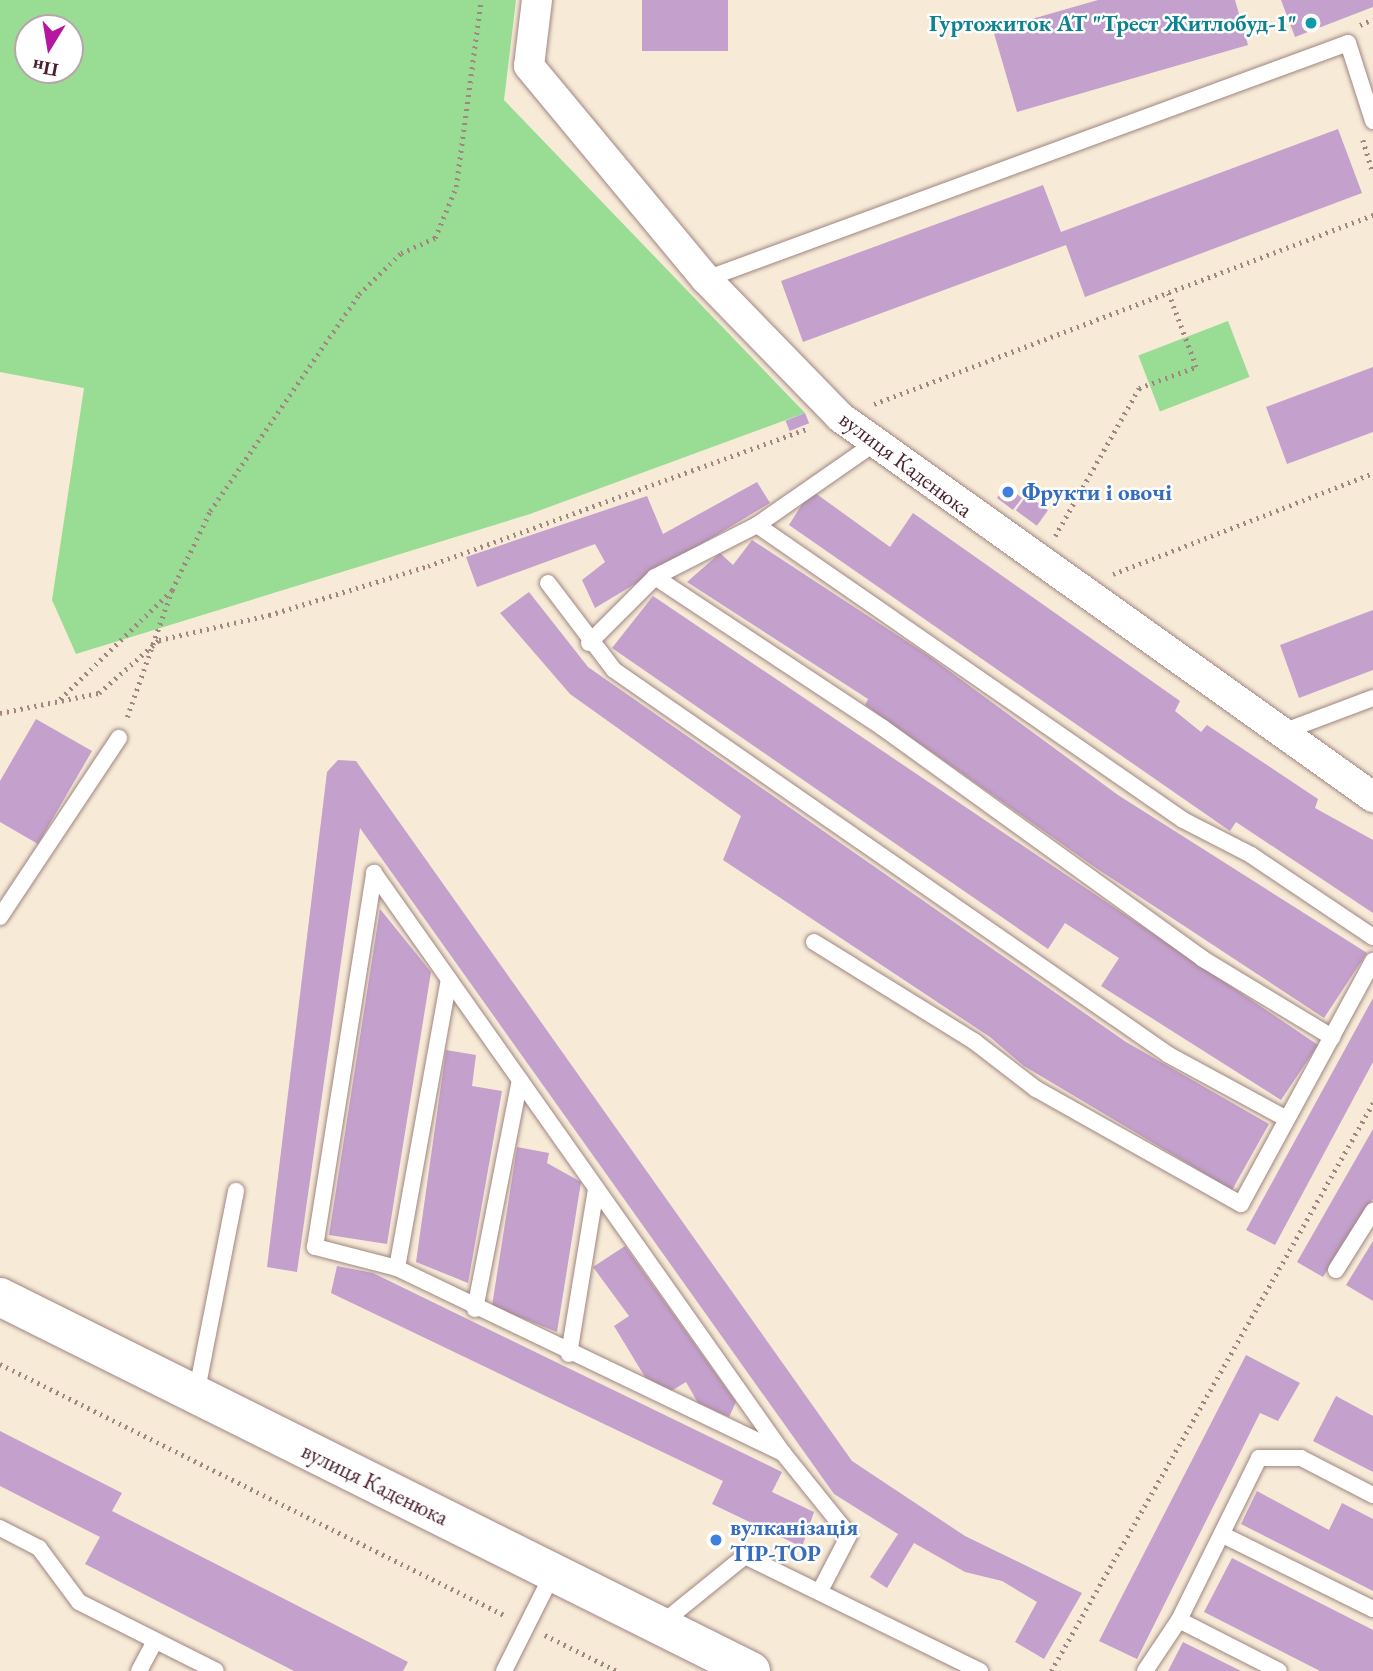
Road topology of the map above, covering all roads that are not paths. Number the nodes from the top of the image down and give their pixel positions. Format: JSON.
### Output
{"nodes":[{"id":1,"x":537,"y":0,"type":"edge"},
{"id":2,"x":1373,"y":121,"type":"edge"},
{"id":3,"x":706,"y":279,"type":"junction"},
{"id":4,"x":872,"y":445,"type":"junction"},
{"id":5,"x":757,"y":525,"type":"junction"},
{"id":6,"x":655,"y":577,"type":"junction"},
{"id":7,"x":548,"y":583,"type":"dead end"},
{"id":8,"x":589,"y":643,"type":"junction"},
{"id":9,"x":1373,"y":698,"type":"edge"},
{"id":10,"x":1277,"y":734,"type":"junction"},
{"id":11,"x":119,"y":738,"type":"road end"},
{"id":12,"x":1373,"y":797,"type":"edge"},
{"id":13,"x":0,"y":918,"type":"edge"},
{"id":14,"x":1373,"y":937,"type":"edge"},
{"id":15,"x":814,"y":942,"type":"dead end"},
{"id":16,"x":1373,"y":961,"type":"edge"},
{"id":17,"x":449,"y":980,"type":"junction"},
{"id":18,"x":1332,"y":1037,"type":"junction"},
{"id":19,"x":520,"y":1080,"type":"junction"},
{"id":20,"x":1287,"y":1119,"type":"junction"},
{"id":21,"x":596,"y":1189,"type":"junction"},
{"id":22,"x":236,"y":1191,"type":"dead end"},
{"id":23,"x":1373,"y":1211,"type":"edge"},
{"id":24,"x":397,"y":1268,"type":"junction"},
{"id":25,"x":1336,"y":1270,"type":"dead end"},
{"id":26,"x":0,"y":1297,"type":"edge"},
{"id":27,"x":475,"y":1309,"type":"junction"},
{"id":28,"x":569,"y":1354,"type":"junction"},
{"id":29,"x":196,"y":1395,"type":"junction"},
{"id":30,"x":783,"y":1454,"type":"junction"},
{"id":31,"x":1373,"y":1495,"type":"edge"},
{"id":32,"x":0,"y":1528,"type":"edge"},
{"id":33,"x":1223,"y":1535,"type":"junction"},
{"id":34,"x":553,"y":1573,"type":"junction"},
{"id":35,"x":820,"y":1591,"type":"junction"},
{"id":36,"x":1373,"y":1609,"type":"edge"},
{"id":37,"x":1179,"y":1620,"type":"junction"},
{"id":38,"x":659,"y":1625,"type":"junction"},
{"id":39,"x":155,"y":1641,"type":"junction"},
{"id":40,"x":139,"y":1671,"type":"edge"},
{"id":41,"x":216,"y":1671,"type":"edge"},
{"id":42,"x":504,"y":1671,"type":"edge"},
{"id":43,"x":751,"y":1671,"type":"edge"},
{"id":44,"x":981,"y":1671,"type":"edge"},
{"id":45,"x":1145,"y":1671,"type":"edge"},
{"id":46,"x":1279,"y":1671,"type":"edge"}],
"edges":[{"from":1,"to":3,"type":"street","name":"вулиця Каденюка"},
{"from":2,"to":3,"type":"lane"},
{"from":3,"to":4,"type":"street","name":"вулиця Каденюка"},
{"from":4,"to":5,"type":"lane"},
{"from":4,"to":10,"type":"street","name":"вулиця Каденюка"},
{"from":5,"to":6,"type":"lane"},
{"from":5,"to":14,"type":"lane"},
{"from":6,"to":8,"type":"lane"},
{"from":6,"to":18,"type":"lane"},
{"from":7,"to":8,"type":"lane"},
{"from":8,"to":20,"type":"lane"},
{"from":9,"to":10,"type":"lane"},
{"from":10,"to":12,"type":"street","name":"вулиця Каденюка"},
{"from":11,"to":13,"type":"lane"},
{"from":15,"to":20,"type":"lane"},
{"from":16,"to":18,"type":"lane"},
{"from":17,"to":19,"type":"lane"},
{"from":17,"to":24,"type":"lane"},
{"from":17,"to":24,"type":"lane"},
{"from":18,"to":20,"type":"lane"},
{"from":19,"to":21,"type":"lane"},
{"from":19,"to":27,"type":"lane"},
{"from":21,"to":28,"type":"lane"},
{"from":21,"to":30,"type":"lane"},
{"from":22,"to":29,"type":"lane"},
{"from":23,"to":25,"type":"lane"},
{"from":24,"to":27,"type":"lane"},
{"from":26,"to":29,"type":"street","name":"вулиця Каденюка"},
{"from":27,"to":28,"type":"lane"},
{"from":28,"to":30,"type":"lane"},
{"from":29,"to":34,"type":"street","name":"вулиця Каденюка"},
{"from":30,"to":35,"type":"lane"},
{"from":31,"to":33,"type":"lane"},
{"from":32,"to":39,"type":"lane"},
{"from":33,"to":36,"type":"lane"},
{"from":33,"to":37,"type":"lane"},
{"from":34,"to":38,"type":"street","name":"вулиця Каденюка"},
{"from":34,"to":42,"type":"lane"},
{"from":35,"to":38,"type":"lane"},
{"from":35,"to":44,"type":"lane"},
{"from":37,"to":45,"type":"lane"},
{"from":37,"to":46,"type":"lane"},
{"from":38,"to":43,"type":"street","name":"вулиця Каденюка"},
{"from":39,"to":40,"type":"lane"},
{"from":39,"to":41,"type":"lane"}]}
